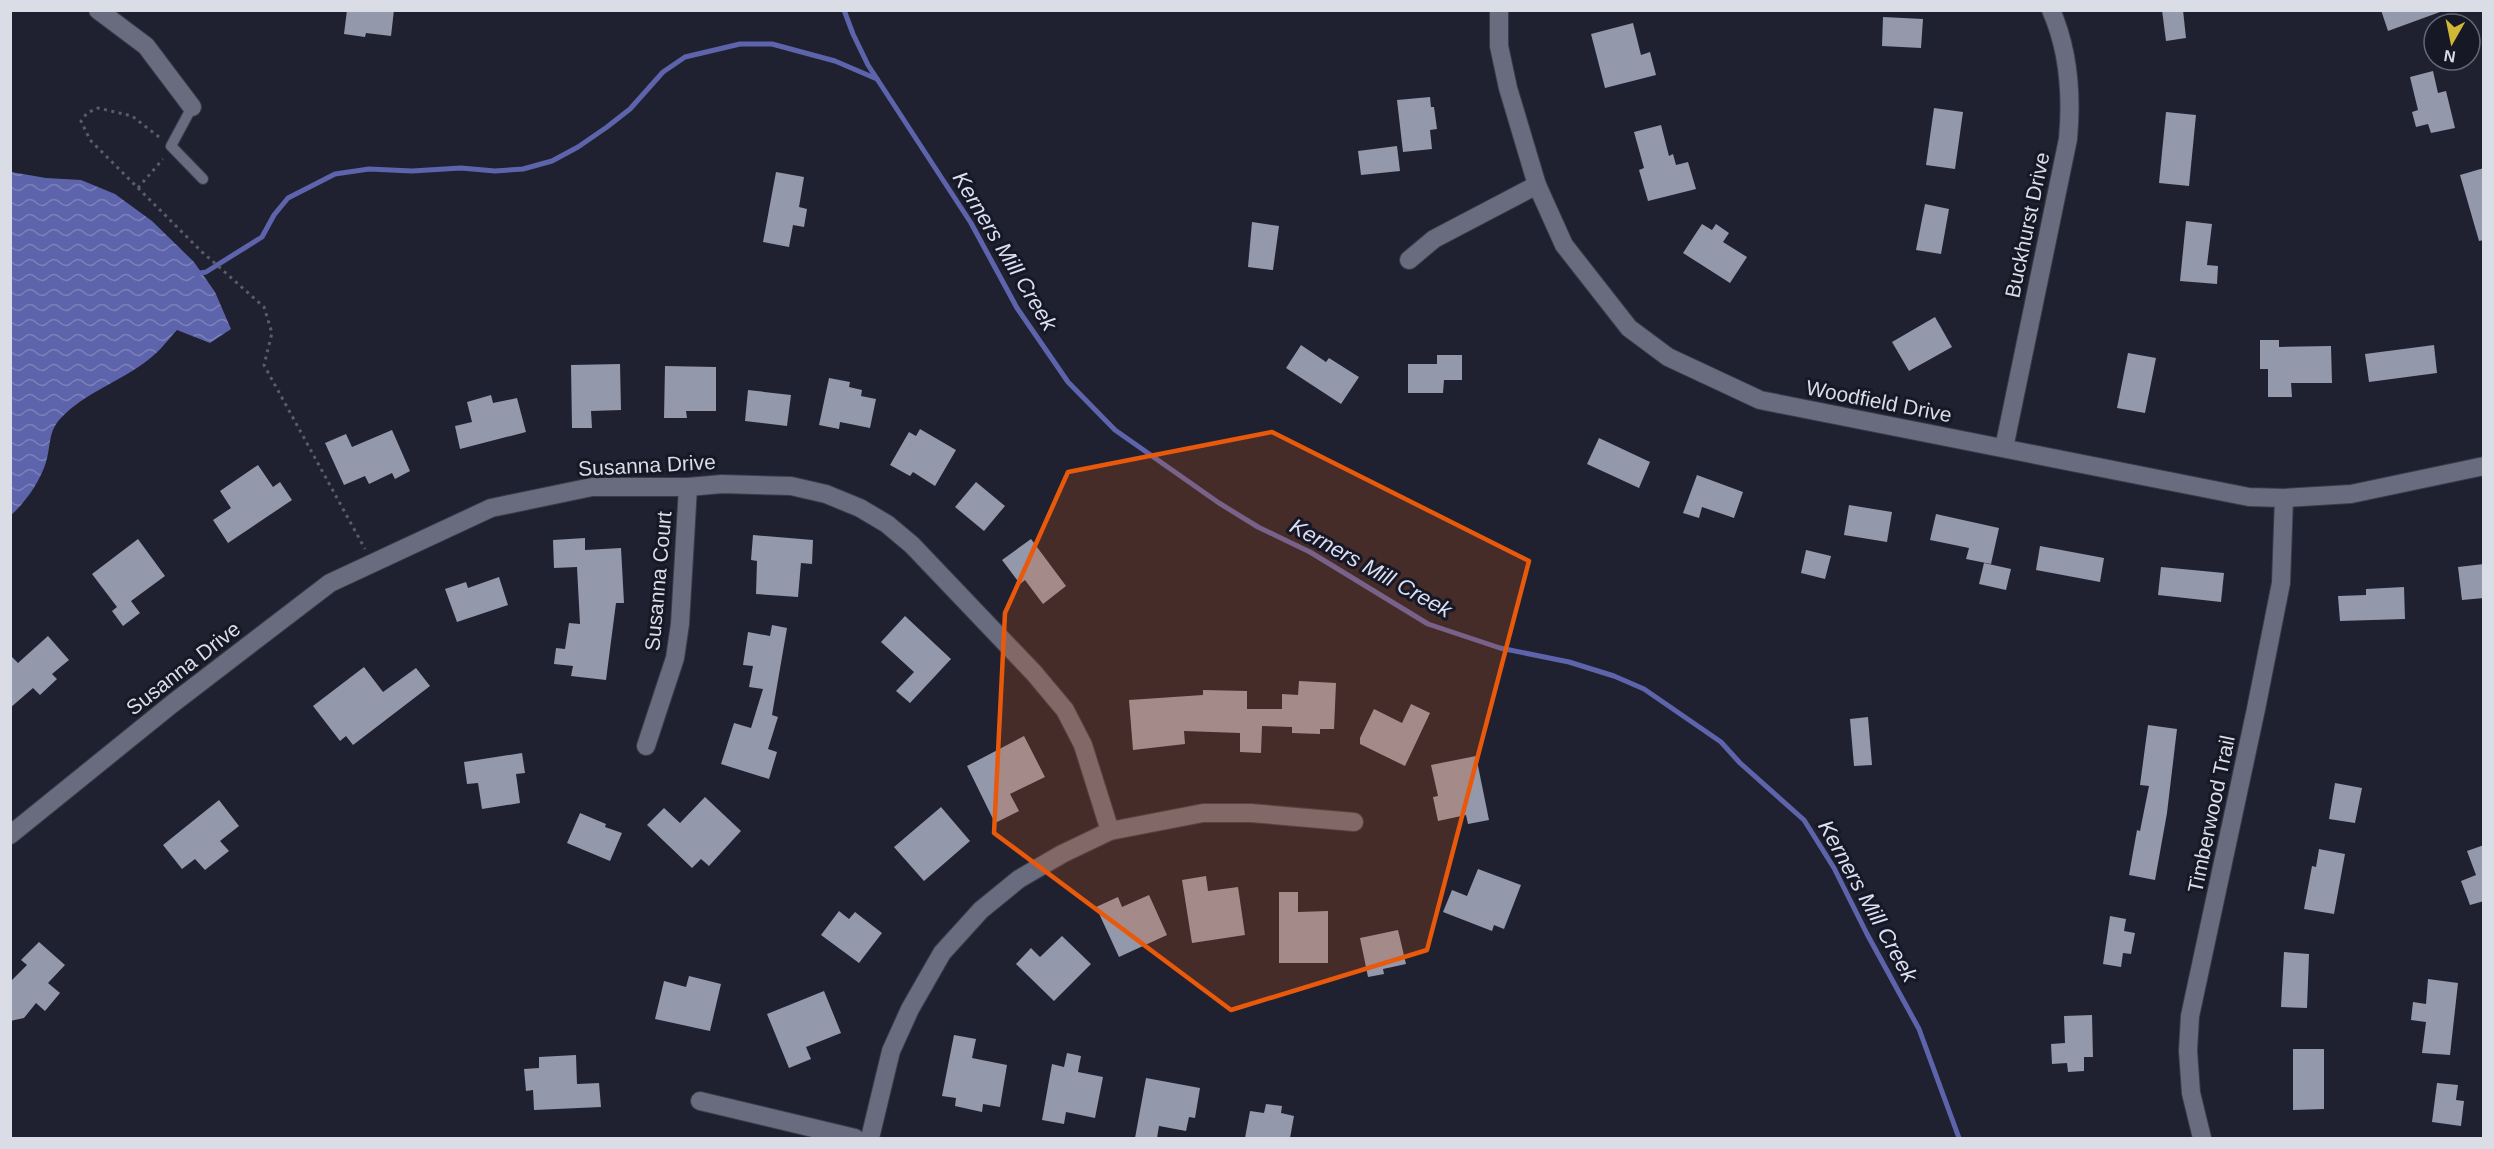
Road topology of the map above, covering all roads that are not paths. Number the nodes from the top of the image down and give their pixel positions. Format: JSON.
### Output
{"nodes":[{"id":1,"x":98,"y":10,"type":"edge"},
{"id":2,"x":1498,"y":10,"type":"edge"},
{"id":3,"x":2051,"y":10,"type":"edge"},
{"id":4,"x":192,"y":107,"type":"joint"},
{"id":5,"x":203,"y":179,"type":"dead end"},
{"id":6,"x":1537,"y":185,"type":"junction"},
{"id":7,"x":1409,"y":260,"type":"dead end"},
{"id":8,"x":2004,"y":448,"type":"junction"},
{"id":9,"x":2484,"y":466,"type":"edge"},
{"id":10,"x":688,"y":487,"type":"junction"},
{"id":11,"x":2284,"y":498,"type":"junction"},
{"id":12,"x":646,"y":746,"type":"dead end"},
{"id":13,"x":1354,"y":822,"type":"dead end"},
{"id":14,"x":1110,"y":831,"type":"junction"},
{"id":15,"x":10,"y":835,"type":"edge"},
{"id":16,"x":700,"y":1101,"type":"dead end"},
{"id":17,"x":855,"y":1138,"type":"edge"},
{"id":18,"x":870,"y":1138,"type":"edge"},
{"id":19,"x":2202,"y":1138,"type":"edge"}],
"edges":[{"from":1,"to":4,"type":"street"},
{"from":2,"to":6,"type":"street","name":"Woodfield Drive"},
{"from":3,"to":8,"type":"street","name":"Buckhurst Drive"},
{"from":4,"to":5,"type":"lane"},
{"from":6,"to":7,"type":"street"},
{"from":6,"to":8,"type":"street","name":"Woodfield Drive"},
{"from":8,"to":11,"type":"street","name":"Woodfield Drive"},
{"from":9,"to":11,"type":"street","name":"Woodfield Drive"},
{"from":10,"to":12,"type":"street","name":"Susanna Court"},
{"from":10,"to":14,"type":"street","name":"Susanna Drive"},
{"from":10,"to":15,"type":"street","name":"Susanna Drive"},
{"from":11,"to":19,"type":"street","name":"Timberwood Trail"},
{"from":13,"to":14,"type":"street"},
{"from":14,"to":18,"type":"street"},
{"from":16,"to":17,"type":"street"}]}
